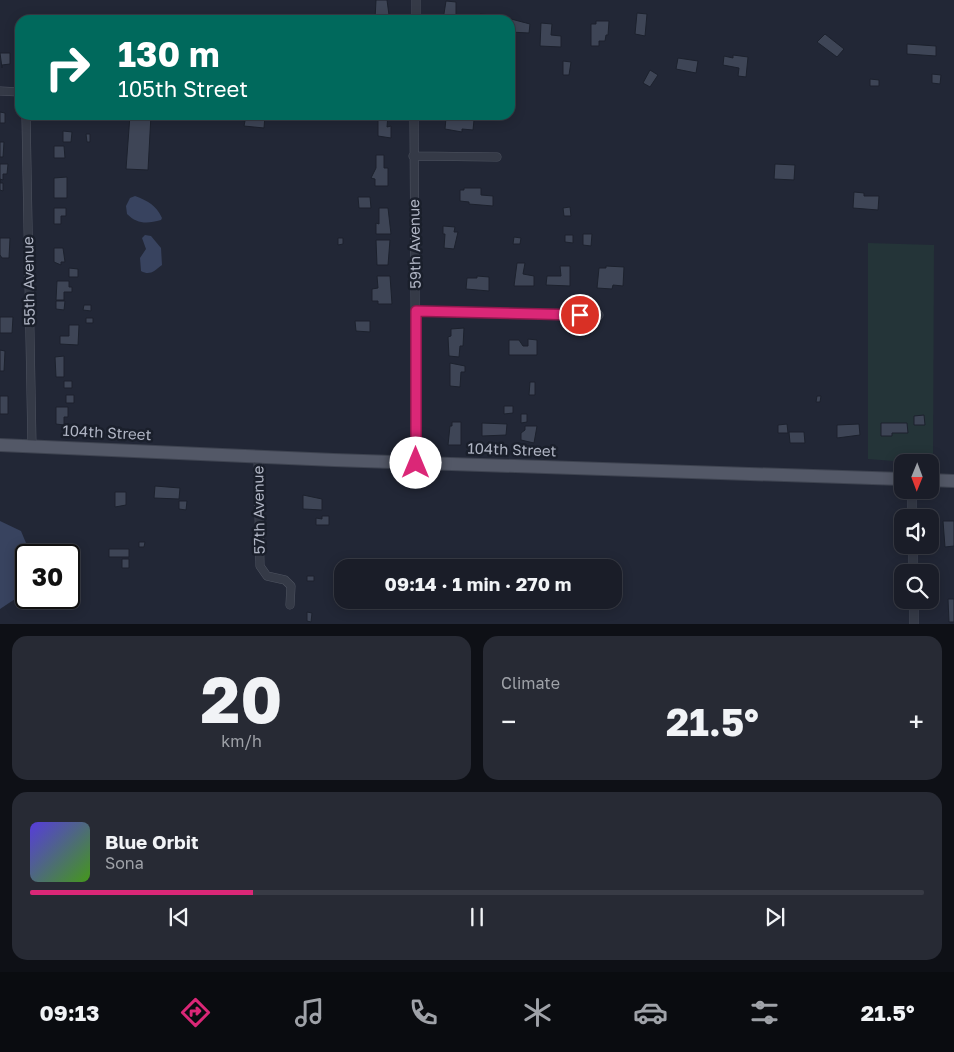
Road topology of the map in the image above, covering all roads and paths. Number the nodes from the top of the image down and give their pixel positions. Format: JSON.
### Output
{"nodes":[{"id":1,"x":416,"y":0,"type":"edge"},
{"id":2,"x":416,"y":15,"type":"edge"},
{"id":3,"x":0,"y":91,"type":"edge"},
{"id":4,"x":15,"y":92,"type":"edge"},
{"id":5,"x":26,"y":120,"type":"edge"},
{"id":6,"x":414,"y":120,"type":"edge"},
{"id":7,"x":413,"y":156,"type":"junction"},
{"id":8,"x":498,"y":157,"type":"dead end"},
{"id":9,"x":416,"y":311,"type":"junction"},
{"id":10,"x":599,"y":315,"type":"dead end"},
{"id":11,"x":0,"y":445,"type":"edge"},
{"id":12,"x":32,"y":446,"type":"junction"},
{"id":13,"x":258,"y":456,"type":"junction"},
{"id":14,"x":416,"y":463,"type":"junction"},
{"id":15,"x":894,"y":479,"type":"edge"},
{"id":16,"x":939,"y":480,"type":"edge"},
{"id":17,"x":954,"y":481,"type":"edge"},
{"id":18,"x":290,"y":605,"type":"dead end"},
{"id":19,"x":914,"y":609,"type":"edge"},
{"id":20,"x":914,"y":624,"type":"edge"}],
"edges":[{"from":1,"to":2,"type":"street"},
{"from":3,"to":4,"type":"street"},
{"from":5,"to":12,"type":"street","name":"55th Avenue"},
{"from":6,"to":7,"type":"street","name":"59th Avenue"},
{"from":7,"to":8,"type":"street"},
{"from":7,"to":9,"type":"street","name":"59th Avenue"},
{"from":9,"to":10,"type":"street"},
{"from":9,"to":14,"type":"street","name":"59th Avenue"},
{"from":11,"to":12,"type":"main road","name":"104th Street"},
{"from":12,"to":13,"type":"main road","name":"104th Street"},
{"from":13,"to":14,"type":"main road","name":"104th Street"},
{"from":13,"to":18,"type":"street","name":"57th Avenue"},
{"from":14,"to":15,"type":"main road","name":"104th Street"},
{"from":16,"to":17,"type":"main road"},
{"from":19,"to":20,"type":"street"}]}
